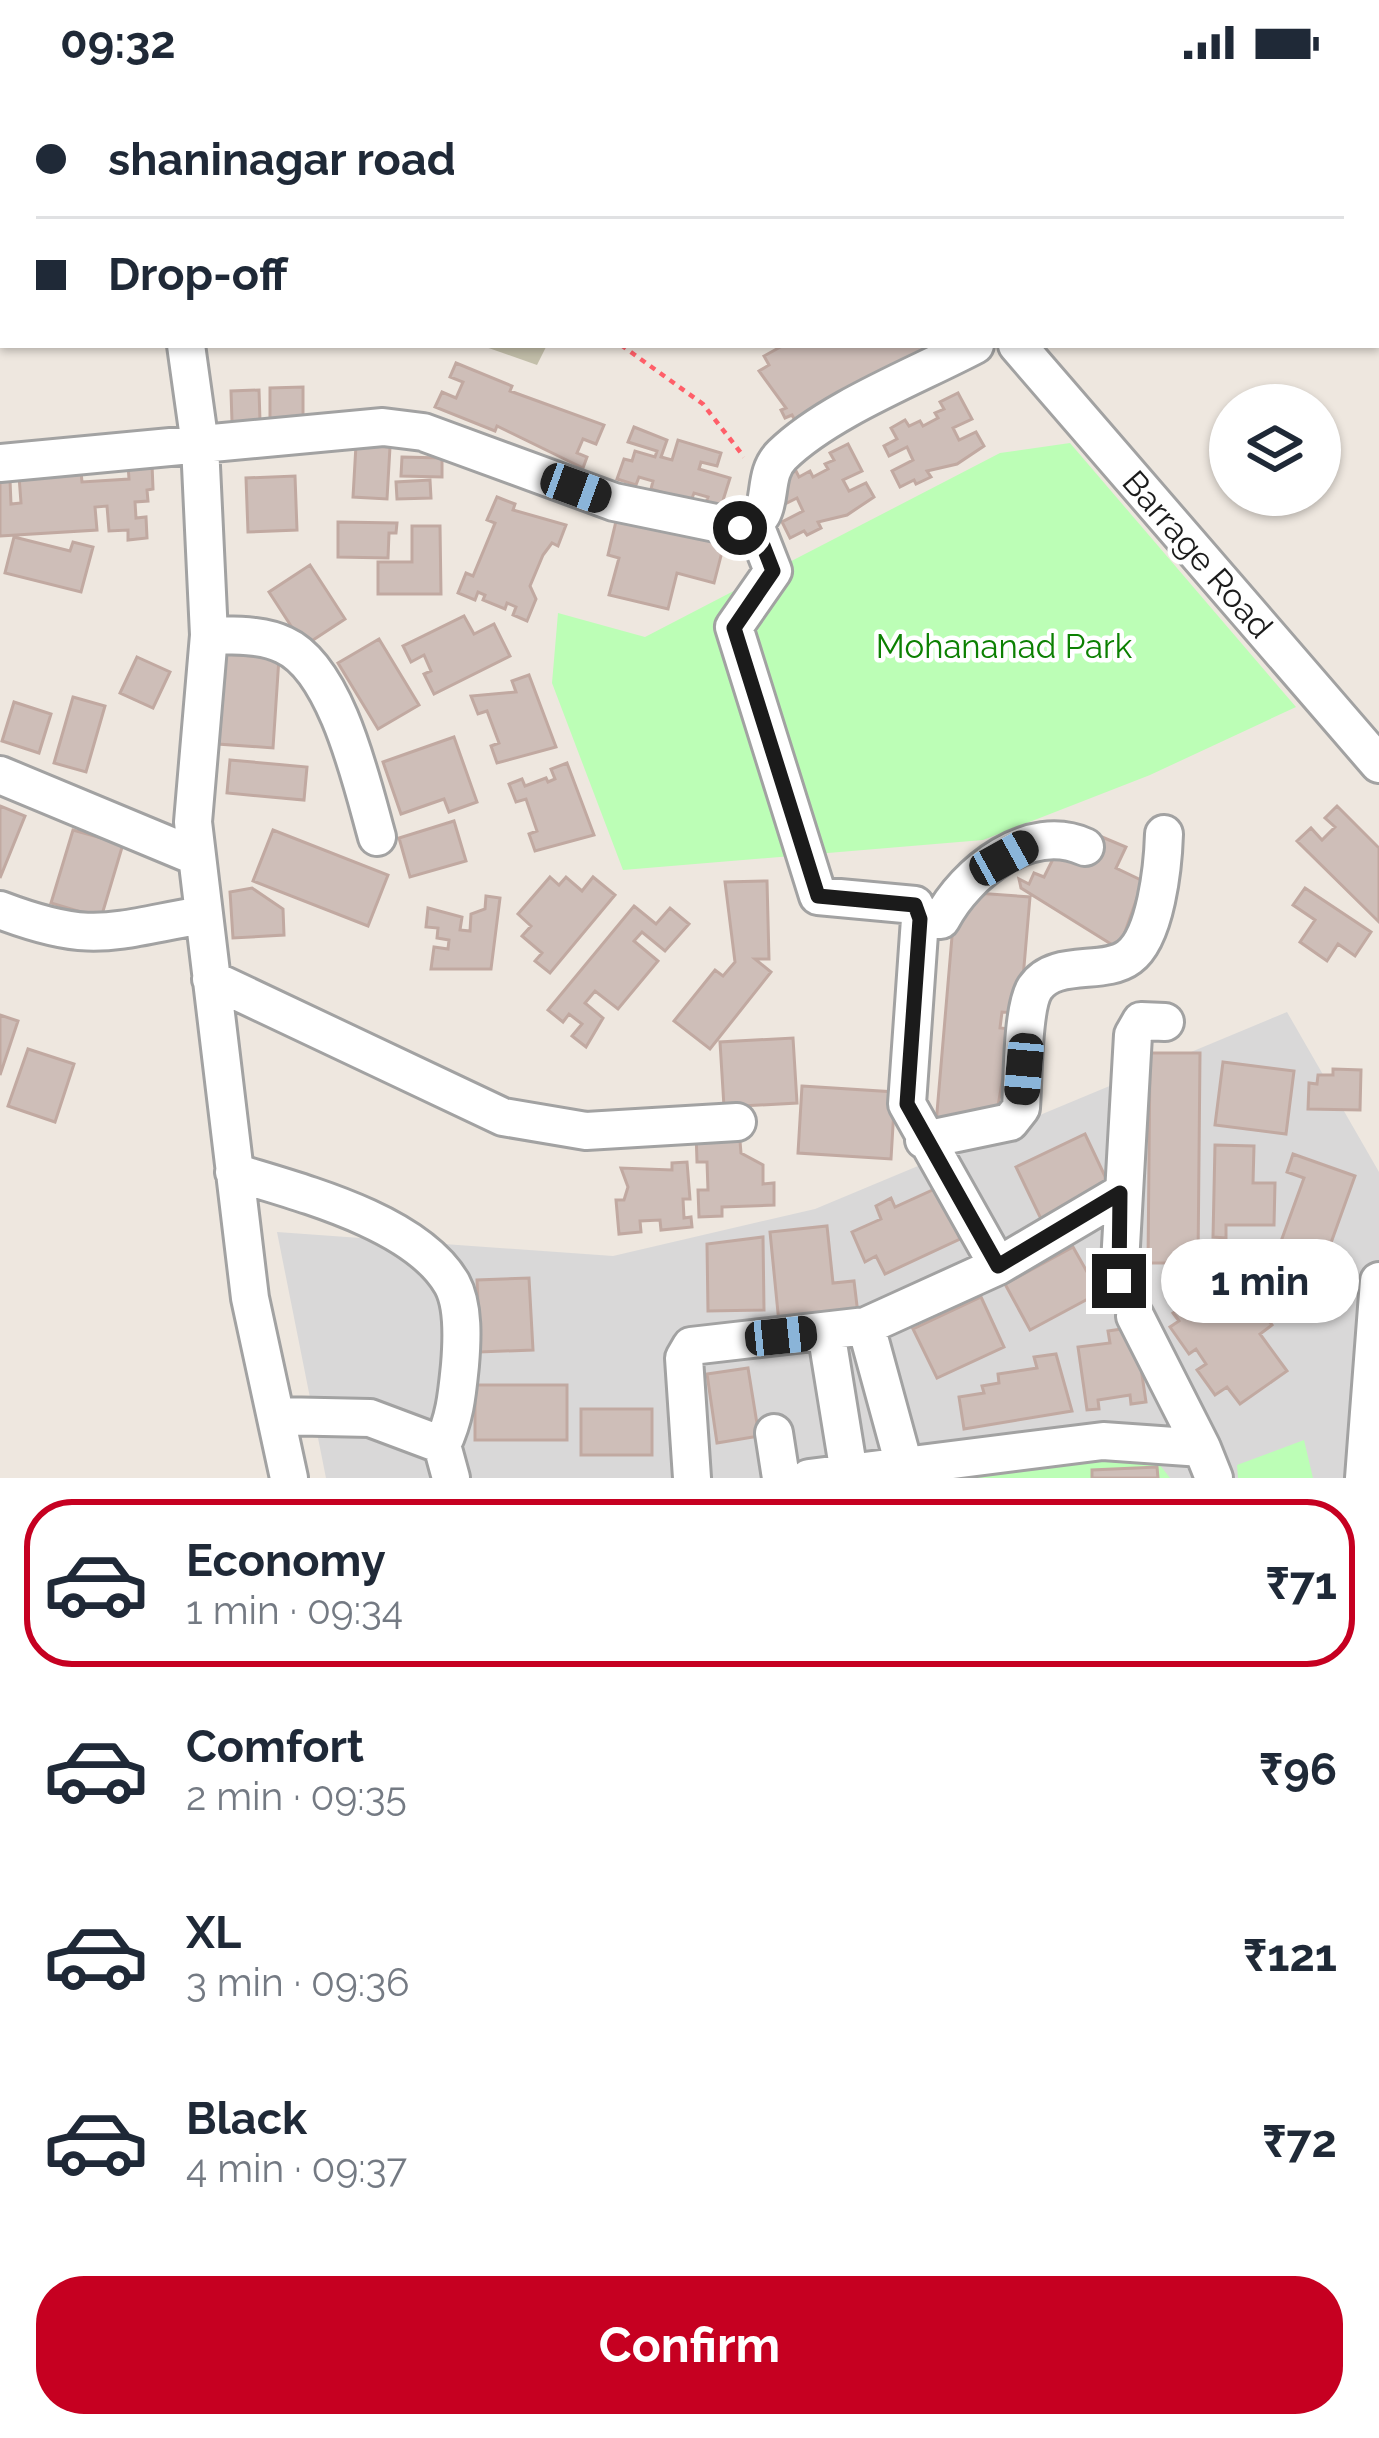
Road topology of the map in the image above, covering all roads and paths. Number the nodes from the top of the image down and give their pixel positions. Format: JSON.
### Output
{"nodes":[{"id":1,"x":186,"y":348,"type":"edge"},
{"id":2,"x":625,"y":348,"type":"edge"},
{"id":3,"x":969,"y":348,"type":"edge"},
{"id":4,"x":1021,"y":348,"type":"edge"},
{"id":5,"x":200,"y":445,"type":"junction"},
{"id":6,"x":0,"y":463,"type":"edge"},
{"id":7,"x":746,"y":471,"type":"dead end"},
{"id":8,"x":755,"y":525,"type":"junction"},
{"id":9,"x":209,"y":635,"type":"junction"},
{"id":10,"x":1379,"y":764,"type":"edge"},
{"id":11,"x":0,"y":775,"type":"edge"},
{"id":12,"x":1164,"y":834,"type":"dead end"},
{"id":13,"x":377,"y":837,"type":"dead end"},
{"id":14,"x":1085,"y":847,"type":"dead end"},
{"id":15,"x":196,"y":856,"type":"junction"},
{"id":16,"x":0,"y":910,"type":"edge"},
{"id":17,"x":925,"y":914,"type":"junction"},
{"id":18,"x":202,"y":915,"type":"junction"},
{"id":19,"x":211,"y":979,"type":"junction"},
{"id":20,"x":1165,"y":1022,"type":"dead end"},
{"id":21,"x":936,"y":1026,"type":"dead end"},
{"id":22,"x":737,"y":1122,"type":"dead end"},
{"id":23,"x":924,"y":1140,"type":"junction"},
{"id":24,"x":234,"y":1172,"type":"junction"},
{"id":25,"x":1120,"y":1193,"type":"junction"},
{"id":26,"x":998,"y":1266,"type":"junction"},
{"id":27,"x":1119,"y":1281,"type":"dead end"},
{"id":28,"x":1379,"y":1281,"type":"edge"},
{"id":29,"x":1135,"y":1316,"type":"dead end"},
{"id":30,"x":866,"y":1326,"type":"junction"},
{"id":31,"x":826,"y":1331,"type":"junction"},
{"id":32,"x":278,"y":1416,"type":"junction"},
{"id":33,"x":774,"y":1433,"type":"dead end"},
{"id":34,"x":446,"y":1461,"type":"edge"},
{"id":35,"x":1071,"y":1461,"type":"edge"},
{"id":36,"x":1208,"y":1463,"type":"edge"},
{"id":37,"x":904,"y":1465,"type":"junction"},
{"id":38,"x":849,"y":1473,"type":"junction"},
{"id":39,"x":289,"y":1478,"type":"edge"},
{"id":40,"x":692,"y":1478,"type":"edge"},
{"id":41,"x":781,"y":1478,"type":"edge"},
{"id":42,"x":809,"y":1478,"type":"edge"},
{"id":43,"x":1364,"y":1478,"type":"edge"}],
"edges":[{"from":1,"to":5,"type":"street"},
{"from":2,"to":7,"type":"path"},
{"from":3,"to":8,"type":"street"},
{"from":4,"to":10,"type":"street","name":"Barrage Road"},
{"from":5,"to":6,"type":"street"},
{"from":5,"to":8,"type":"street"},
{"from":5,"to":9,"type":"street"},
{"from":8,"to":17,"type":"street"},
{"from":9,"to":13,"type":"street"},
{"from":9,"to":15,"type":"street"},
{"from":11,"to":15,"type":"street"},
{"from":12,"to":23,"type":"street"},
{"from":14,"to":17,"type":"street"},
{"from":15,"to":18,"type":"street"},
{"from":16,"to":18,"type":"street"},
{"from":17,"to":21,"type":"street"},
{"from":17,"to":23,"type":"street"},
{"from":18,"to":19,"type":"street"},
{"from":19,"to":22,"type":"street"},
{"from":19,"to":24,"type":"street"},
{"from":20,"to":25,"type":"street"},
{"from":23,"to":26,"type":"street"},
{"from":24,"to":32,"type":"street"},
{"from":24,"to":34,"type":"street"},
{"from":25,"to":26,"type":"street"},
{"from":25,"to":27,"type":"street"},
{"from":26,"to":30,"type":"street"},
{"from":28,"to":43,"type":"street"},
{"from":29,"to":36,"type":"street"},
{"from":30,"to":31,"type":"street"},
{"from":30,"to":37,"type":"street"},
{"from":31,"to":38,"type":"street"},
{"from":31,"to":40,"type":"street"},
{"from":32,"to":34,"type":"street"},
{"from":32,"to":39,"type":"street"},
{"from":33,"to":41,"type":"street"},
{"from":35,"to":36,"type":"street"},
{"from":35,"to":37,"type":"street"},
{"from":37,"to":38,"type":"street"},
{"from":38,"to":42,"type":"street"}]}
